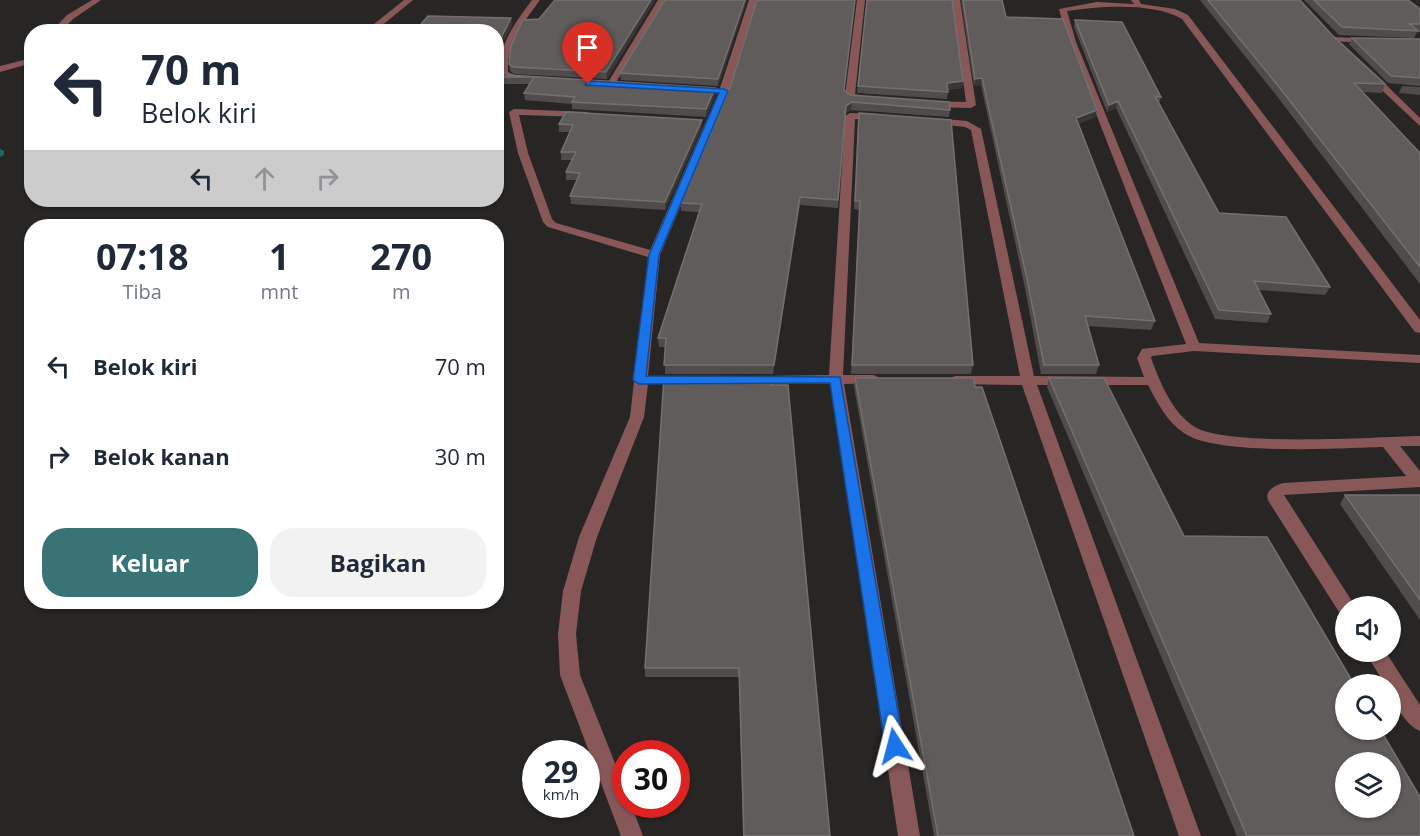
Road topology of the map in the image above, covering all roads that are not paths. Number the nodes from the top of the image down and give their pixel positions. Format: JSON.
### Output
{"nodes":[{"id":1,"x":97,"y":0,"type":"edge"},
{"id":2,"x":409,"y":0,"type":"edge"},
{"id":3,"x":536,"y":0,"type":"edge"},
{"id":4,"x":662,"y":0,"type":"edge"},
{"id":5,"x":753,"y":0,"type":"edge"},
{"id":6,"x":861,"y":0,"type":"edge"},
{"id":7,"x":956,"y":0,"type":"edge"},
{"id":8,"x":1170,"y":0,"type":"edge"},
{"id":9,"x":1096,"y":2,"type":"edge"},
{"id":10,"x":1137,"y":3,"type":"edge"},
{"id":11,"x":1175,"y":11,"type":"junction"},
{"id":12,"x":63,"y":24,"type":"edge"},
{"id":13,"x":378,"y":24,"type":"edge"},
{"id":14,"x":1326,"y":31,"type":"edge"},
{"id":15,"x":1334,"y":39,"type":"junction"},
{"id":16,"x":1377,"y":41,"type":"edge"},
{"id":17,"x":1342,"y":48,"type":"edge"},
{"id":18,"x":504,"y":57,"type":"edge"},
{"id":19,"x":24,"y":63,"type":"edge"},
{"id":20,"x":0,"y":69,"type":"edge"},
{"id":21,"x":1368,"y":72,"type":"edge"},
{"id":22,"x":504,"y":73,"type":"edge"},
{"id":23,"x":534,"y":81,"type":"edge"},
{"id":24,"x":600,"y":84,"type":"edge"},
{"id":25,"x":611,"y":84,"type":"junction"},
{"id":26,"x":622,"y":85,"type":"edge"},
{"id":27,"x":1385,"y":88,"type":"junction"},
{"id":28,"x":1396,"y":88,"type":"edge"},
{"id":29,"x":709,"y":91,"type":"edge"},
{"id":30,"x":724,"y":91,"type":"junction"},
{"id":31,"x":878,"y":101,"type":"edge"},
{"id":32,"x":922,"y":103,"type":"edge"},
{"id":33,"x":601,"y":115,"type":"edge"},
{"id":34,"x":889,"y":118,"type":"edge"},
{"id":35,"x":922,"y":120,"type":"edge"},
{"id":36,"x":1420,"y":123,"type":"edge"},
{"id":37,"x":654,"y":255,"type":"junction"},
{"id":38,"x":1420,"y":329,"type":"edge"},
{"id":39,"x":1194,"y":347,"type":"junction"},
{"id":40,"x":1420,"y":358,"type":"edge"},
{"id":41,"x":836,"y":379,"type":"junction"},
{"id":42,"x":639,"y":380,"type":"junction"},
{"id":43,"x":697,"y":380,"type":"edge"},
{"id":44,"x":743,"y":380,"type":"edge"},
{"id":45,"x":892,"y":380,"type":"edge"},
{"id":46,"x":937,"y":380,"type":"edge"},
{"id":47,"x":1028,"y":380,"type":"junction"},
{"id":48,"x":1153,"y":381,"type":"junction"},
{"id":49,"x":1387,"y":441,"type":"junction"},
{"id":50,"x":1420,"y":441,"type":"edge"},
{"id":51,"x":1419,"y":480,"type":"edge"},
{"id":52,"x":1339,"y":596,"type":"edge"},
{"id":53,"x":1381,"y":662,"type":"edge"},
{"id":54,"x":1420,"y":722,"type":"edge"},
{"id":55,"x":632,"y":836,"type":"edge"},
{"id":56,"x":909,"y":836,"type":"edge"},
{"id":57,"x":1190,"y":836,"type":"edge"}],
"edges":[{"from":1,"to":12,"type":"street"},
{"from":2,"to":13,"type":"street"},
{"from":3,"to":18,"type":"street"},
{"from":4,"to":25,"type":"street"},
{"from":5,"to":30,"type":"street"},
{"from":6,"to":31,"type":"street"},
{"from":7,"to":32,"type":"street"},
{"from":8,"to":11,"type":"street"},
{"from":9,"to":10,"type":"street"},
{"from":9,"to":39,"type":"street"},
{"from":10,"to":11,"type":"street"},
{"from":11,"to":38,"type":"street"},
{"from":14,"to":15,"type":"street"},
{"from":15,"to":16,"type":"street"},
{"from":15,"to":17,"type":"street"},
{"from":19,"to":20,"type":"street"},
{"from":21,"to":27,"type":"street"},
{"from":22,"to":23,"type":"street"},
{"from":24,"to":25,"type":"street"},
{"from":25,"to":26,"type":"street"},
{"from":27,"to":28,"type":"street"},
{"from":27,"to":36,"type":"street"},
{"from":29,"to":30,"type":"street"},
{"from":30,"to":37,"type":"street"},
{"from":33,"to":37,"type":"street"},
{"from":34,"to":41,"type":"street"},
{"from":35,"to":47,"type":"street"},
{"from":37,"to":42,"type":"street"},
{"from":39,"to":40,"type":"street"},
{"from":39,"to":48,"type":"street"},
{"from":41,"to":44,"type":"street"},
{"from":41,"to":45,"type":"street"},
{"from":41,"to":56,"type":"street"},
{"from":42,"to":43,"type":"street"},
{"from":42,"to":55,"type":"street"},
{"from":46,"to":47,"type":"street"},
{"from":47,"to":48,"type":"street"},
{"from":47,"to":57,"type":"street"},
{"from":48,"to":49,"type":"street"},
{"from":49,"to":50,"type":"street"},
{"from":49,"to":51,"type":"street"},
{"from":51,"to":52,"type":"street"},
{"from":53,"to":54,"type":"street"}]}
